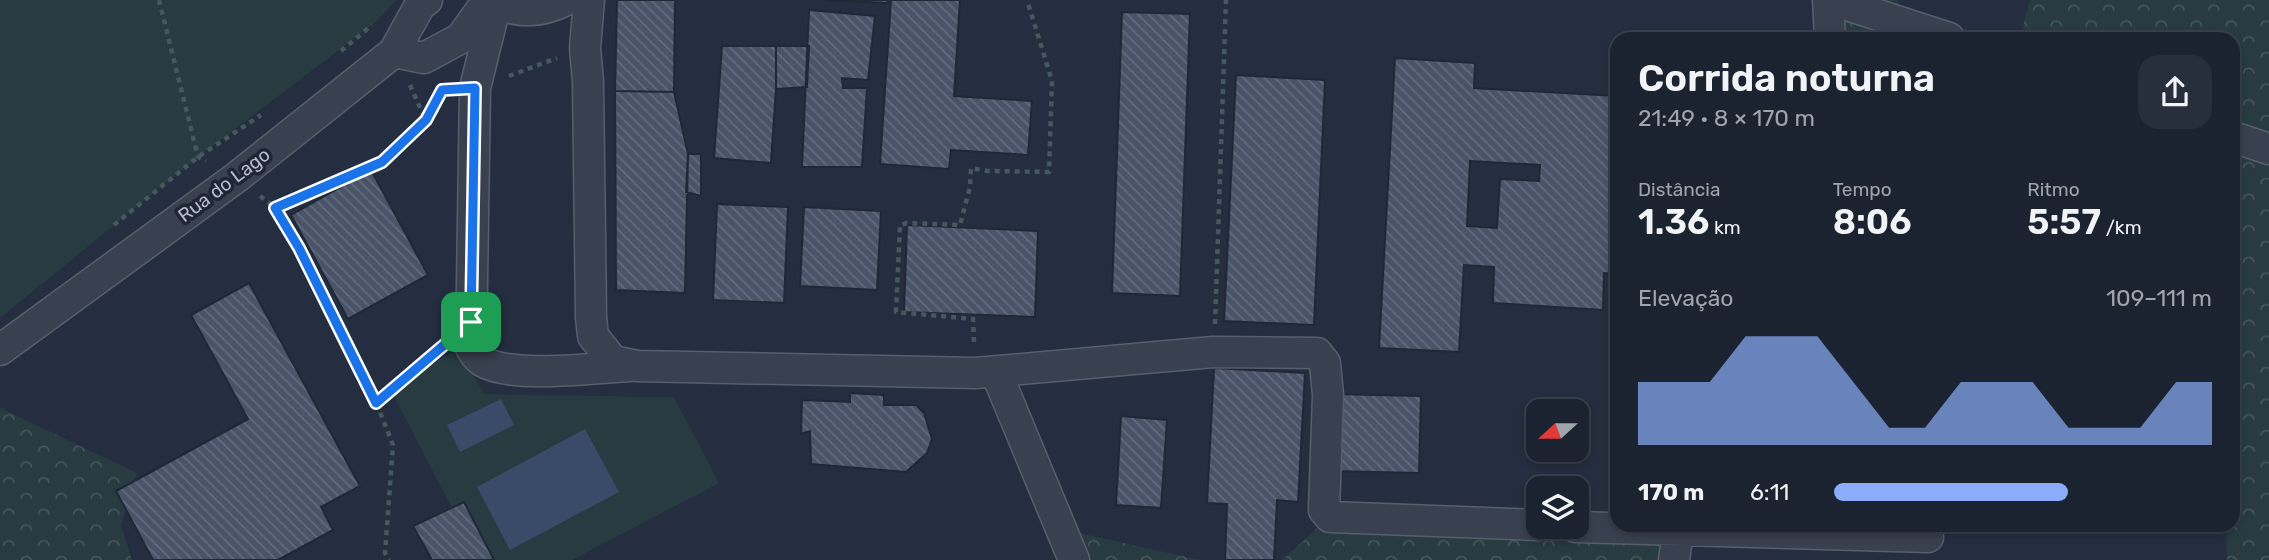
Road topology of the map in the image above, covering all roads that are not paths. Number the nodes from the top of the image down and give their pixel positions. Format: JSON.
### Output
{"nodes":[{"id":1,"x":426,"y":0,"type":"edge"},
{"id":2,"x":566,"y":0,"type":"edge"},
{"id":3,"x":589,"y":0,"type":"edge"},
{"id":4,"x":1830,"y":0,"type":"edge"},
{"id":5,"x":492,"y":1,"type":"edge"},
{"id":6,"x":1903,"y":20,"type":"edge"},
{"id":7,"x":1830,"y":32,"type":"edge"},
{"id":8,"x":1934,"y":32,"type":"edge"},
{"id":9,"x":394,"y":52,"type":"junction"},
{"id":10,"x":2240,"y":139,"type":"edge"},
{"id":11,"x":2269,"y":149,"type":"edge"},
{"id":12,"x":0,"y":350,"type":"edge"},
{"id":13,"x":637,"y":366,"type":"junction"},
{"id":14,"x":986,"y":373,"type":"junction"},
{"id":15,"x":1526,"y":525,"type":"edge"},
{"id":16,"x":1589,"y":528,"type":"edge"},
{"id":17,"x":1610,"y":528,"type":"edge"},
{"id":18,"x":1678,"y":532,"type":"edge"},
{"id":19,"x":1703,"y":532,"type":"edge"},
{"id":20,"x":1928,"y":541,"type":"edge"},
{"id":21,"x":1074,"y":560,"type":"edge"},
{"id":22,"x":1674,"y":560,"type":"edge"}],
"edges":[{"from":1,"to":9,"type":"street","name":"Rua do Lago"},
{"from":2,"to":5,"type":"street"},
{"from":3,"to":13,"type":"street"},
{"from":4,"to":6,"type":"street"},
{"from":4,"to":7,"type":"street"},
{"from":5,"to":9,"type":"street"},
{"from":5,"to":13,"type":"street"},
{"from":6,"to":8,"type":"street"},
{"from":9,"to":12,"type":"street","name":"Rua do Lago"},
{"from":10,"to":11,"type":"street"},
{"from":13,"to":14,"type":"street"},
{"from":14,"to":15,"type":"street"},
{"from":14,"to":21,"type":"street"},
{"from":16,"to":17,"type":"street"},
{"from":18,"to":22,"type":"street"},
{"from":19,"to":20,"type":"street"}]}
